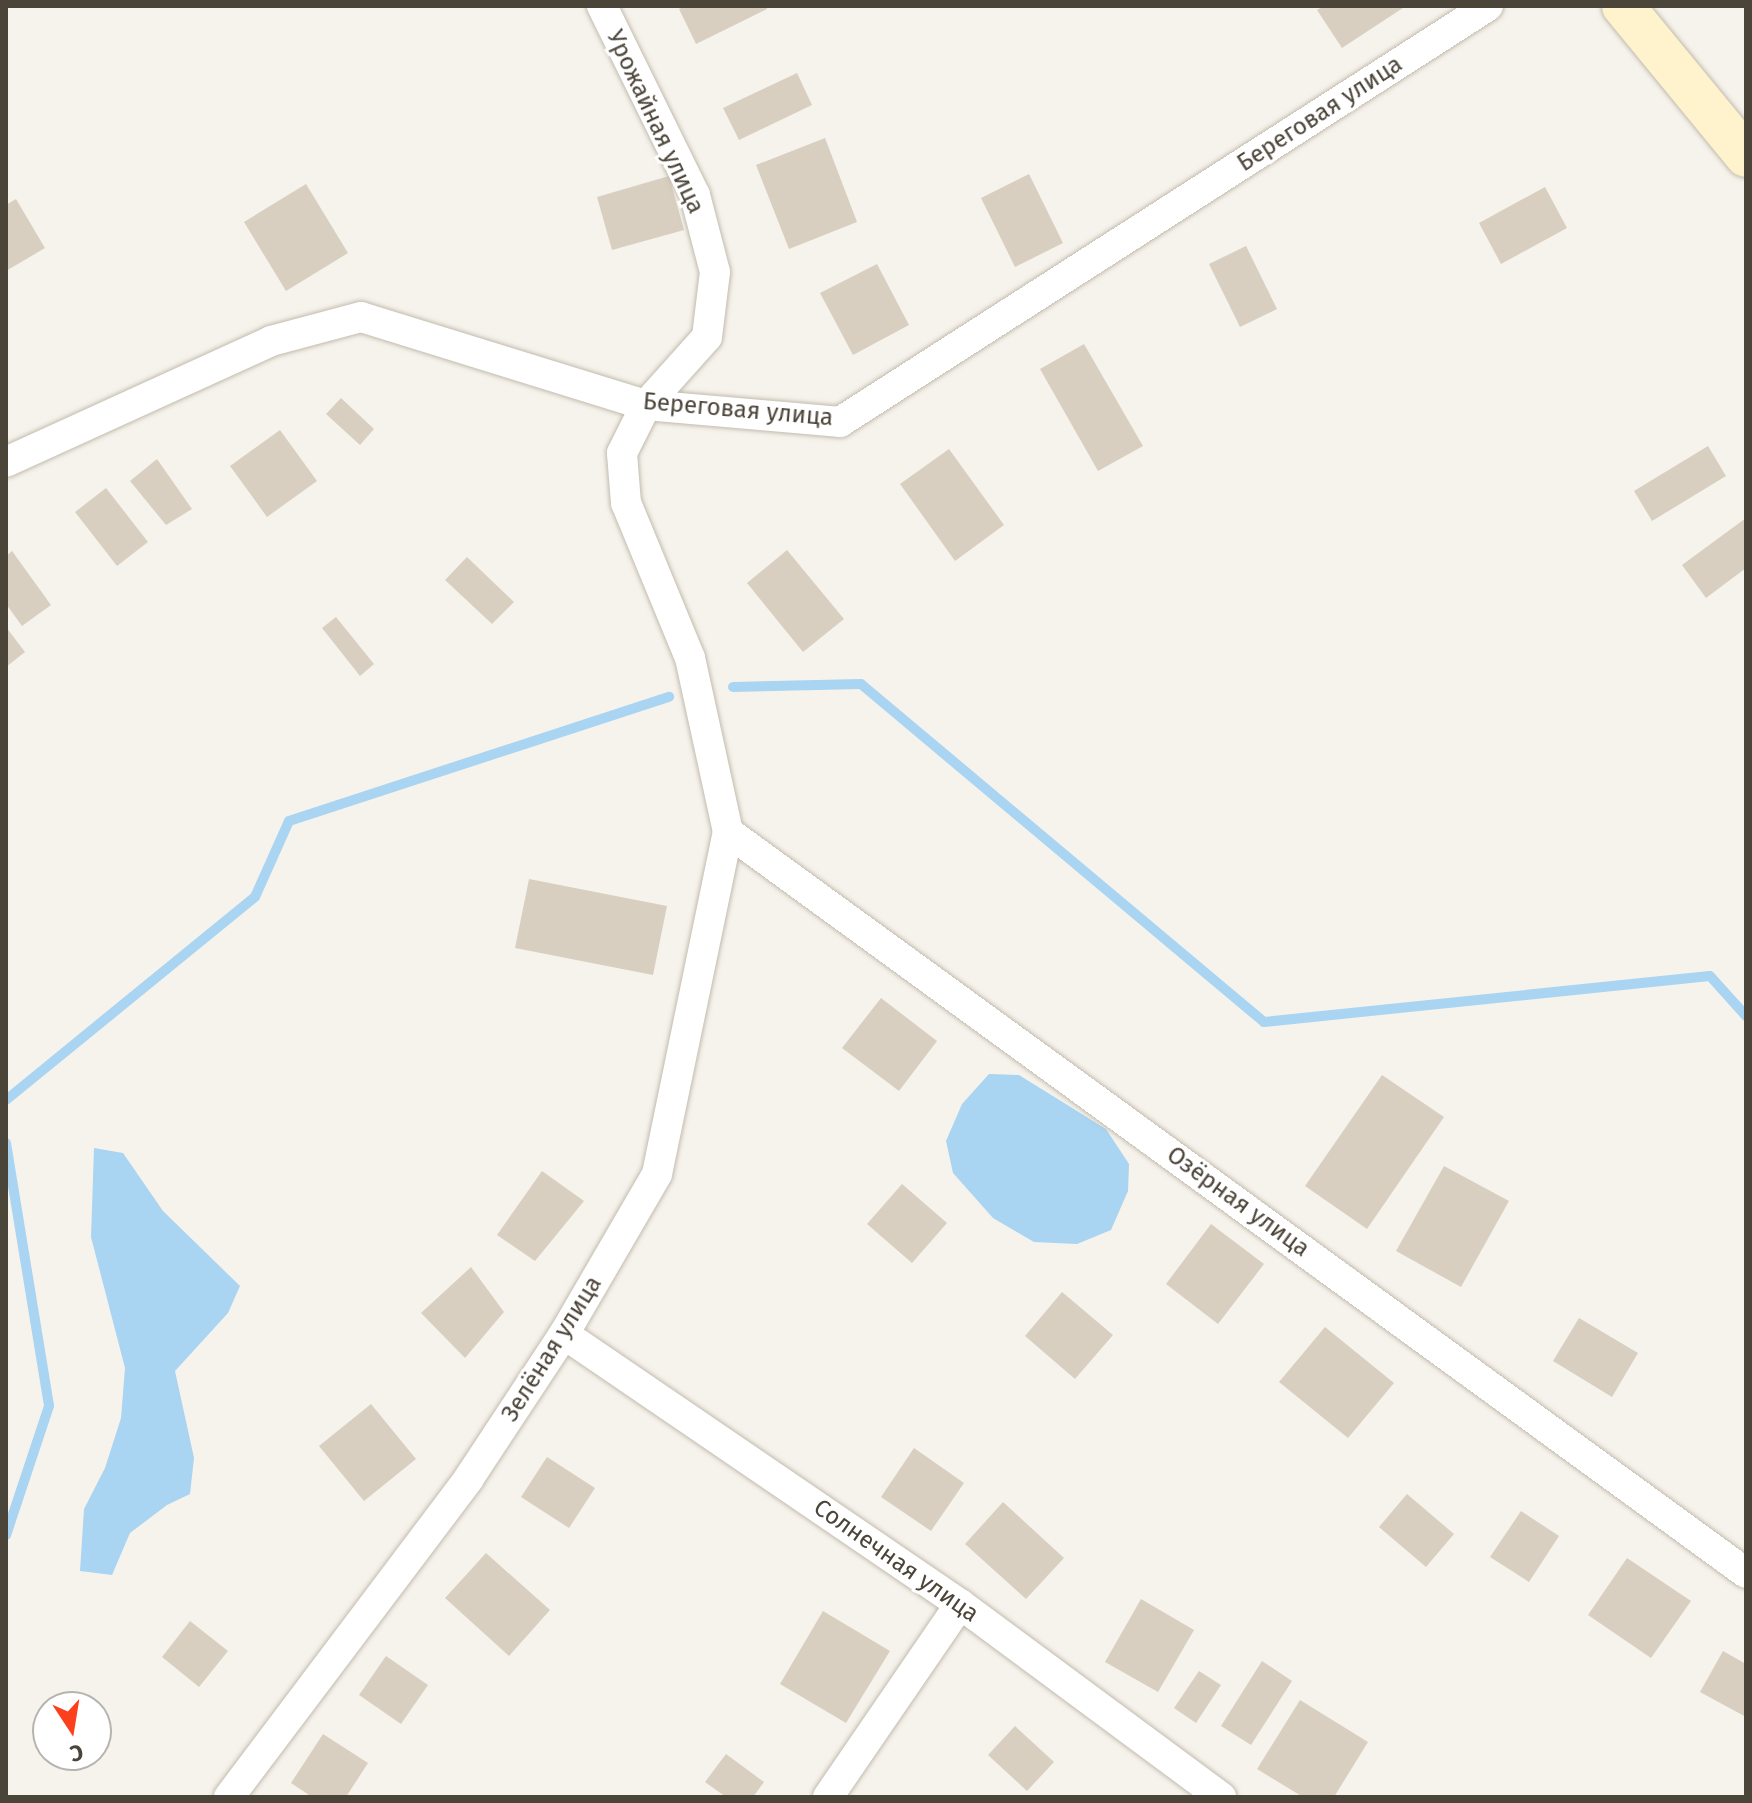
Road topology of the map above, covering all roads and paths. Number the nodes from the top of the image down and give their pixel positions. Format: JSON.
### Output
{"nodes":[{"id":1,"x":602,"y":6,"type":"edge"},
{"id":2,"x":1488,"y":6,"type":"edge"},
{"id":3,"x":1623,"y":6,"type":"edge"},
{"id":4,"x":1746,"y":156,"type":"edge"},
{"id":5,"x":646,"y":405,"type":"junction"},
{"id":6,"x":6,"y":462,"type":"edge"},
{"id":7,"x":728,"y":832,"type":"junction"},
{"id":8,"x":564,"y":1334,"type":"junction"},
{"id":9,"x":1746,"y":1573,"type":"edge"},
{"id":10,"x":960,"y":1604,"type":"junction"},
{"id":11,"x":229,"y":1797,"type":"edge"},
{"id":12,"x":828,"y":1797,"type":"edge"},
{"id":13,"x":1221,"y":1797,"type":"edge"}],
"edges":[{"from":1,"to":5,"type":"street","name":"Урожайная улица"},
{"from":2,"to":5,"type":"street","name":"Береговая улица"},
{"from":3,"to":4,"type":"street"},
{"from":5,"to":6,"type":"street","name":"Береговая улица"},
{"from":5,"to":7,"type":"street","name":"Урожайная улица"},
{"from":7,"to":8,"type":"street","name":"Зелёная улица"},
{"from":7,"to":9,"type":"street","name":"Озёрная улица"},
{"from":8,"to":10,"type":"street","name":"Солнечная улица"},
{"from":8,"to":11,"type":"street","name":"Зелёная улица"},
{"from":10,"to":12,"type":"street"},
{"from":10,"to":13,"type":"street","name":"Солнечная улица"}]}
